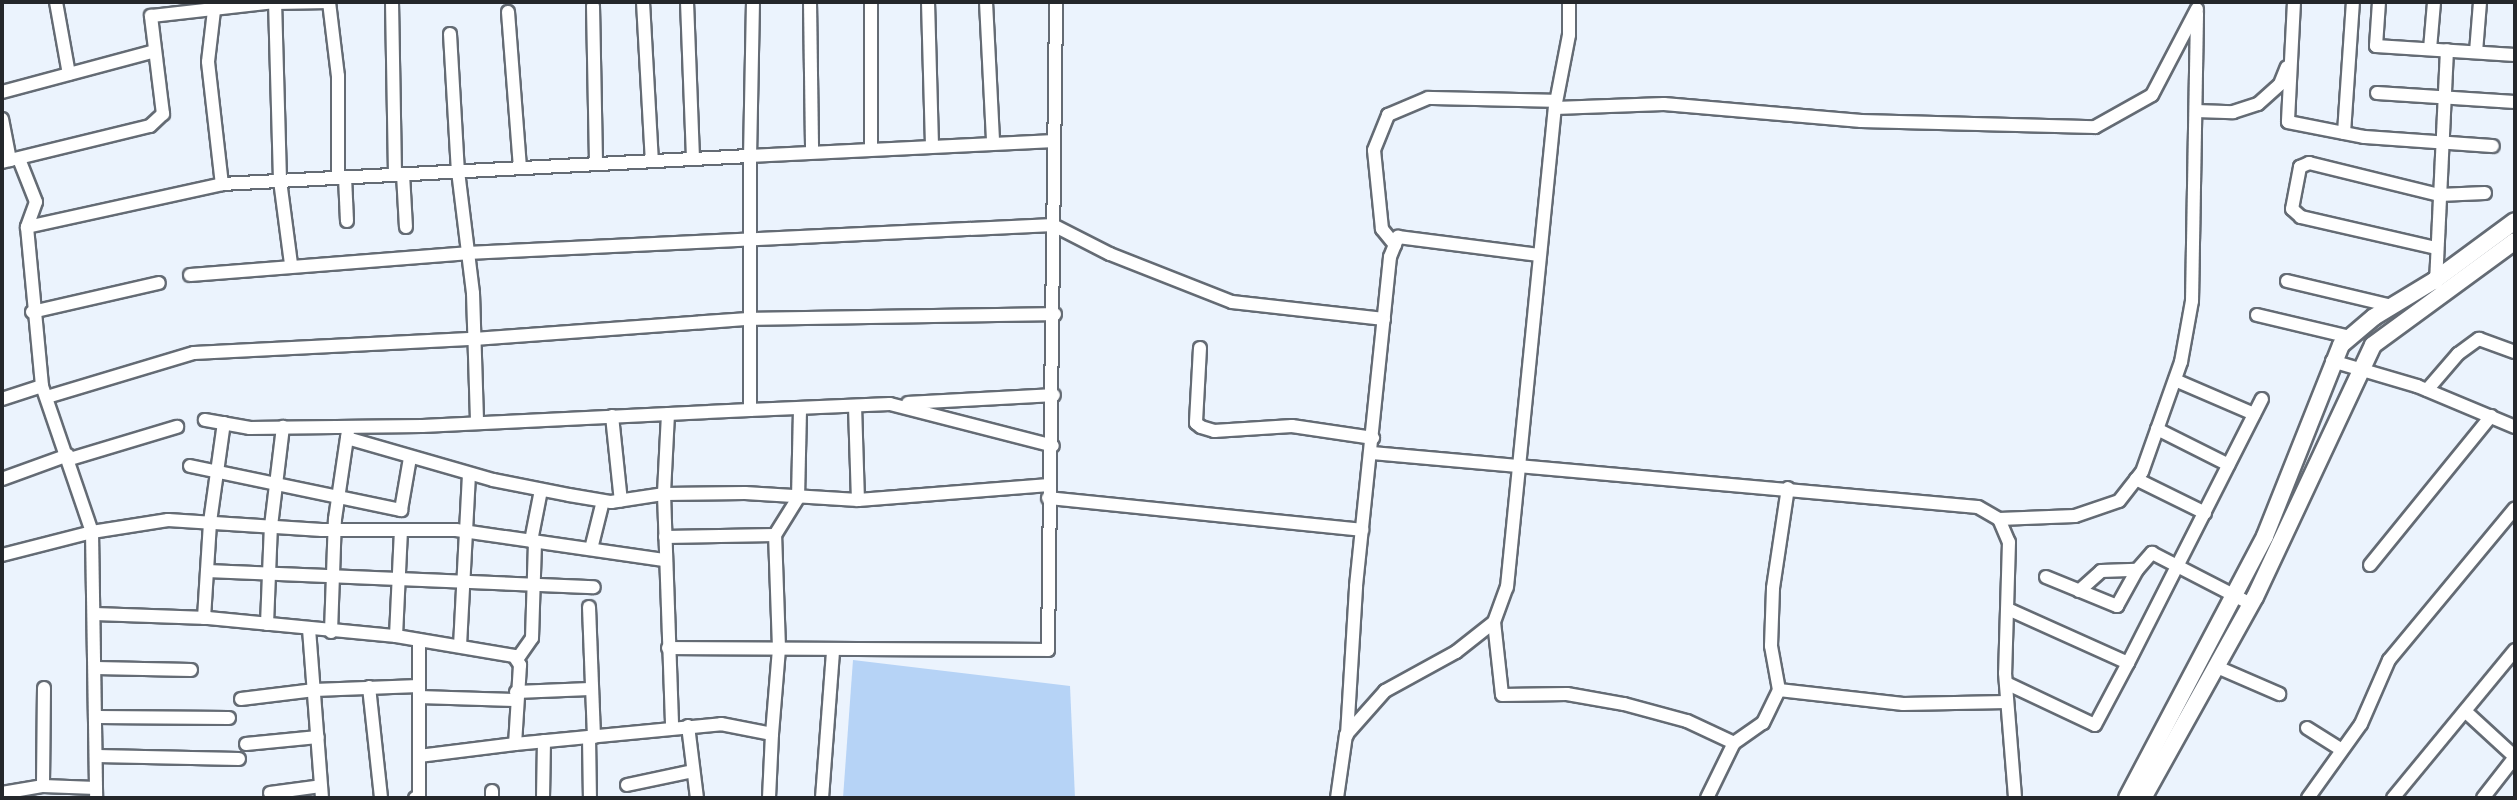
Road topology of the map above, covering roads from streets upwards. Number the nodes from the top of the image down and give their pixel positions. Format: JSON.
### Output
{"nodes":[{"id":1,"x":55,"y":2,"type":"edge"},
{"id":2,"x":151,"y":2,"type":"edge"},
{"id":3,"x":330,"y":2,"type":"edge"},
{"id":4,"x":392,"y":2,"type":"edge"},
{"id":5,"x":643,"y":2,"type":"edge"},
{"id":6,"x":687,"y":2,"type":"edge"},
{"id":7,"x":753,"y":2,"type":"edge"},
{"id":8,"x":810,"y":2,"type":"edge"},
{"id":9,"x":871,"y":2,"type":"edge"},
{"id":10,"x":928,"y":2,"type":"edge"},
{"id":11,"x":986,"y":2,"type":"edge"},
{"id":12,"x":1056,"y":2,"type":"edge"},
{"id":13,"x":1569,"y":2,"type":"edge"},
{"id":14,"x":2294,"y":2,"type":"edge"},
{"id":15,"x":2353,"y":2,"type":"edge"},
{"id":16,"x":2379,"y":2,"type":"edge"},
{"id":17,"x":2434,"y":2,"type":"edge"},
{"id":18,"x":2480,"y":2,"type":"edge"},
{"id":19,"x":275,"y":3,"type":"edge"},
{"id":20,"x":216,"y":5,"type":"edge"},
{"id":21,"x":2198,"y":5,"type":"edge"},
{"id":22,"x":593,"y":6,"type":"dead end"},
{"id":23,"x":508,"y":12,"type":"dead end"},
{"id":24,"x":151,"y":16,"type":"junction"},
{"id":25,"x":450,"y":34,"type":"dead end"},
{"id":26,"x":2430,"y":49,"type":"junction"},
{"id":27,"x":2447,"y":50,"type":"junction"},
{"id":28,"x":155,"y":51,"type":"junction"},
{"id":29,"x":2476,"y":52,"type":"junction"},
{"id":30,"x":2515,"y":55,"type":"edge"},
{"id":31,"x":2291,"y":58,"type":"junction"},
{"id":32,"x":69,"y":74,"type":"junction"},
{"id":33,"x":2,"y":92,"type":"edge"},
{"id":34,"x":2377,"y":93,"type":"dead end"},
{"id":35,"x":2444,"y":98,"type":"junction"},
{"id":36,"x":2515,"y":102,"type":"edge"},
{"id":37,"x":1556,"y":105,"type":"junction"},
{"id":38,"x":2196,"y":111,"type":"junction"},
{"id":39,"x":2,"y":119,"type":"edge"},
{"id":40,"x":2344,"y":133,"type":"junction"},
{"id":41,"x":1054,"y":141,"type":"junction"},
{"id":42,"x":993,"y":142,"type":"junction"},
{"id":43,"x":2442,"y":142,"type":"junction"},
{"id":44,"x":932,"y":145,"type":"junction"},
{"id":45,"x":2493,"y":146,"type":"dead end"},
{"id":46,"x":871,"y":148,"type":"junction"},
{"id":47,"x":812,"y":151,"type":"junction"},
{"id":48,"x":750,"y":156,"type":"junction"},
{"id":49,"x":693,"y":158,"type":"junction"},
{"id":50,"x":10,"y":160,"type":"edge"},
{"id":51,"x":652,"y":161,"type":"junction"},
{"id":52,"x":596,"y":164,"type":"junction"},
{"id":53,"x":520,"y":168,"type":"junction"},
{"id":54,"x":458,"y":171,"type":"junction"},
{"id":55,"x":399,"y":174,"type":"junction"},
{"id":56,"x":341,"y":177,"type":"junction"},
{"id":57,"x":281,"y":180,"type":"junction"},
{"id":58,"x":222,"y":184,"type":"junction"},
{"id":59,"x":2485,"y":194,"type":"dead end"},
{"id":60,"x":2439,"y":195,"type":"junction"},
{"id":61,"x":347,"y":220,"type":"dead end"},
{"id":62,"x":2515,"y":221,"type":"edge"},
{"id":63,"x":1053,"y":225,"type":"junction"},
{"id":64,"x":406,"y":227,"type":"dead end"},
{"id":65,"x":27,"y":228,"type":"junction"},
{"id":66,"x":748,"y":239,"type":"junction"},
{"id":67,"x":2515,"y":241,"type":"edge"},
{"id":68,"x":1395,"y":245,"type":"junction"},
{"id":69,"x":2436,"y":248,"type":"junction"},
{"id":70,"x":467,"y":253,"type":"junction"},
{"id":71,"x":1539,"y":255,"type":"junction"},
{"id":72,"x":291,"y":264,"type":"junction"},
{"id":73,"x":190,"y":275,"type":"dead end"},
{"id":74,"x":2287,"y":281,"type":"dead end"},
{"id":75,"x":159,"y":283,"type":"dead end"},
{"id":76,"x":2438,"y":287,"type":"junction"},
{"id":77,"x":2392,"y":306,"type":"junction"},
{"id":78,"x":32,"y":312,"type":"junction"},
{"id":79,"x":1055,"y":314,"type":"junction"},
{"id":80,"x":2257,"y":315,"type":"dead end"},
{"id":81,"x":748,"y":319,"type":"junction"},
{"id":82,"x":1384,"y":319,"type":"junction"},
{"id":83,"x":2350,"y":337,"type":"junction"},
{"id":84,"x":474,"y":339,"type":"junction"},
{"id":85,"x":1200,"y":348,"type":"dead end"},
{"id":86,"x":2515,"y":352,"type":"edge"},
{"id":87,"x":2332,"y":361,"type":"junction"},
{"id":88,"x":2358,"y":369,"type":"junction"},
{"id":89,"x":2175,"y":380,"type":"junction"},
{"id":90,"x":2422,"y":388,"type":"junction"},
{"id":91,"x":44,"y":392,"type":"junction"},
{"id":92,"x":1054,"y":395,"type":"junction"},
{"id":93,"x":2,"y":399,"type":"edge"},
{"id":94,"x":2262,"y":399,"type":"dead end"},
{"id":95,"x":890,"y":404,"type":"junction"},
{"id":96,"x":855,"y":406,"type":"junction"},
{"id":97,"x":800,"y":408,"type":"junction"},
{"id":98,"x":750,"y":410,"type":"junction"},
{"id":99,"x":668,"y":414,"type":"junction"},
{"id":100,"x":2255,"y":414,"type":"junction"},
{"id":101,"x":612,"y":416,"type":"junction"},
{"id":102,"x":2491,"y":416,"type":"junction"},
{"id":103,"x":205,"y":420,"type":"dead end"},
{"id":104,"x":477,"y":423,"type":"junction"},
{"id":105,"x":225,"y":424,"type":"junction"},
{"id":106,"x":177,"y":427,"type":"dead end"},
{"id":107,"x":283,"y":427,"type":"junction"},
{"id":108,"x":2515,"y":427,"type":"edge"},
{"id":109,"x":2157,"y":429,"type":"junction"},
{"id":110,"x":347,"y":432,"type":"junction"},
{"id":111,"x":1373,"y":438,"type":"junction"},
{"id":112,"x":1053,"y":446,"type":"junction"},
{"id":113,"x":1372,"y":453,"type":"junction"},
{"id":114,"x":69,"y":457,"type":"junction"},
{"id":115,"x":410,"y":458,"type":"junction"},
{"id":116,"x":1520,"y":465,"type":"junction"},
{"id":117,"x":2229,"y":465,"type":"junction"},
{"id":118,"x":190,"y":466,"type":"dead end"},
{"id":119,"x":217,"y":472,"type":"junction"},
{"id":120,"x":469,"y":474,"type":"junction"},
{"id":121,"x":2,"y":479,"type":"edge"},
{"id":122,"x":2136,"y":479,"type":"junction"},
{"id":123,"x":276,"y":484,"type":"junction"},
{"id":124,"x":1788,"y":488,"type":"junction"},
{"id":125,"x":541,"y":490,"type":"junction"},
{"id":126,"x":1048,"y":492,"type":"junction"},
{"id":127,"x":664,"y":494,"type":"junction"},
{"id":128,"x":338,"y":496,"type":"junction"},
{"id":129,"x":798,"y":498,"type":"junction"},
{"id":130,"x":858,"y":500,"type":"junction"},
{"id":131,"x":603,"y":501,"type":"junction"},
{"id":132,"x":621,"y":501,"type":"junction"},
{"id":133,"x":2515,"y":508,"type":"edge"},
{"id":134,"x":401,"y":510,"type":"junction"},
{"id":135,"x":2205,"y":513,"type":"junction"},
{"id":136,"x":1999,"y":520,"type":"junction"},
{"id":137,"x":210,"y":523,"type":"junction"},
{"id":138,"x":271,"y":526,"type":"junction"},
{"id":139,"x":334,"y":530,"type":"junction"},
{"id":140,"x":1363,"y":530,"type":"junction"},
{"id":141,"x":399,"y":531,"type":"junction"},
{"id":142,"x":92,"y":532,"type":"junction"},
{"id":143,"x":467,"y":532,"type":"junction"},
{"id":144,"x":775,"y":535,"type":"junction"},
{"id":145,"x":664,"y":537,"type":"junction"},
{"id":146,"x":533,"y":541,"type":"junction"},
{"id":147,"x":591,"y":549,"type":"junction"},
{"id":148,"x":2,"y":555,"type":"edge"},
{"id":149,"x":664,"y":560,"type":"junction"},
{"id":150,"x":2370,"y":565,"type":"dead end"},
{"id":151,"x":2178,"y":566,"type":"junction"},
{"id":152,"x":2137,"y":570,"type":"junction"},
{"id":153,"x":207,"y":571,"type":"junction"},
{"id":154,"x":271,"y":574,"type":"junction"},
{"id":155,"x":334,"y":577,"type":"junction"},
{"id":156,"x":2046,"y":577,"type":"dead end"},
{"id":157,"x":399,"y":578,"type":"junction"},
{"id":158,"x":465,"y":581,"type":"junction"},
{"id":159,"x":536,"y":584,"type":"junction"},
{"id":160,"x":594,"y":587,"type":"dead end"},
{"id":161,"x":2079,"y":591,"type":"junction"},
{"id":162,"x":2235,"y":596,"type":"junction"},
{"id":163,"x":2251,"y":604,"type":"junction"},
{"id":164,"x":589,"y":607,"type":"dead end"},
{"id":165,"x":2008,"y":609,"type":"junction"},
{"id":166,"x":95,"y":614,"type":"junction"},
{"id":167,"x":204,"y":618,"type":"junction"},
{"id":168,"x":1494,"y":622,"type":"junction"},
{"id":169,"x":267,"y":624,"type":"junction"},
{"id":170,"x":309,"y":629,"type":"junction"},
{"id":171,"x":331,"y":632,"type":"junction"},
{"id":172,"x":396,"y":636,"type":"junction"},
{"id":173,"x":419,"y":640,"type":"junction"},
{"id":174,"x":460,"y":646,"type":"junction"},
{"id":175,"x":668,"y":648,"type":"junction"},
{"id":176,"x":779,"y":648,"type":"junction"},
{"id":177,"x":832,"y":649,"type":"junction"},
{"id":178,"x":2515,"y":650,"type":"edge"},
{"id":179,"x":517,"y":658,"type":"junction"},
{"id":180,"x":2128,"y":663,"type":"junction"},
{"id":181,"x":2217,"y":667,"type":"junction"},
{"id":182,"x":96,"y":668,"type":"junction"},
{"id":183,"x":191,"y":670,"type":"dead end"},
{"id":184,"x":2006,"y":683,"type":"junction"},
{"id":185,"x":369,"y":687,"type":"junction"},
{"id":186,"x":44,"y":688,"type":"dead end"},
{"id":187,"x":590,"y":689,"type":"junction"},
{"id":188,"x":314,"y":690,"type":"junction"},
{"id":189,"x":1779,"y":690,"type":"junction"},
{"id":190,"x":419,"y":692,"type":"junction"},
{"id":191,"x":2279,"y":694,"type":"dead end"},
{"id":192,"x":515,"y":696,"type":"junction"},
{"id":193,"x":241,"y":699,"type":"dead end"},
{"id":194,"x":2007,"y":702,"type":"junction"},
{"id":195,"x":2465,"y":711,"type":"junction"},
{"id":196,"x":97,"y":717,"type":"junction"},
{"id":197,"x":229,"y":718,"type":"dead end"},
{"id":198,"x":688,"y":726,"type":"junction"},
{"id":199,"x":672,"y":727,"type":"junction"},
{"id":200,"x":2306,"y":728,"type":"dead end"},
{"id":201,"x":772,"y":734,"type":"junction"},
{"id":202,"x":1346,"y":735,"type":"junction"},
{"id":203,"x":318,"y":737,"type":"junction"},
{"id":204,"x":592,"y":737,"type":"junction"},
{"id":205,"x":544,"y":741,"type":"junction"},
{"id":206,"x":1734,"y":743,"type":"junction"},
{"id":207,"x":246,"y":744,"type":"dead end"},
{"id":208,"x":515,"y":744,"type":"junction"},
{"id":209,"x":2342,"y":750,"type":"junction"},
{"id":210,"x":97,"y":756,"type":"junction"},
{"id":211,"x":419,"y":756,"type":"junction"},
{"id":212,"x":2515,"y":757,"type":"edge"},
{"id":213,"x":239,"y":759,"type":"dead end"},
{"id":214,"x":693,"y":771,"type":"junction"},
{"id":215,"x":2149,"y":775,"type":"junction"},
{"id":216,"x":627,"y":785,"type":"dead end"},
{"id":217,"x":43,"y":786,"type":"junction"},
{"id":218,"x":321,"y":792,"type":"edge"},
{"id":219,"x":2,"y":793,"type":"edge"},
{"id":220,"x":96,"y":793,"type":"edge"},
{"id":221,"x":270,"y":793,"type":"dead end"},
{"id":222,"x":382,"y":798,"type":"edge"},
{"id":223,"x":415,"y":798,"type":"edge"},
{"id":224,"x":543,"y":798,"type":"edge"},
{"id":225,"x":590,"y":798,"type":"edge"},
{"id":226,"x":697,"y":798,"type":"edge"},
{"id":227,"x":769,"y":798,"type":"edge"},
{"id":228,"x":822,"y":798,"type":"edge"},
{"id":229,"x":1337,"y":798,"type":"edge"},
{"id":230,"x":1706,"y":798,"type":"edge"},
{"id":231,"x":2015,"y":798,"type":"edge"},
{"id":232,"x":2127,"y":798,"type":"edge"},
{"id":233,"x":2143,"y":798,"type":"edge"},
{"id":234,"x":2308,"y":798,"type":"edge"},
{"id":235,"x":2393,"y":798,"type":"edge"},
{"id":236,"x":2483,"y":798,"type":"edge"}],
"edges":[{"from":1,"to":32,"type":"street"},
{"from":2,"to":24,"type":"street"},
{"from":3,"to":19,"type":"street"},
{"from":3,"to":56,"type":"street"},
{"from":4,"to":55,"type":"street"},
{"from":5,"to":51,"type":"street"},
{"from":6,"to":49,"type":"street"},
{"from":7,"to":48,"type":"street"},
{"from":8,"to":47,"type":"street"},
{"from":9,"to":46,"type":"street"},
{"from":10,"to":44,"type":"street"},
{"from":11,"to":42,"type":"street"},
{"from":12,"to":41,"type":"street"},
{"from":13,"to":37,"type":"street"},
{"from":14,"to":31,"type":"street"},
{"from":15,"to":40,"type":"street"},
{"from":16,"to":26,"type":"street"},
{"from":17,"to":26,"type":"street"},
{"from":18,"to":29,"type":"street"},
{"from":19,"to":20,"type":"street"},
{"from":19,"to":57,"type":"street"},
{"from":20,"to":24,"type":"street"},
{"from":20,"to":58,"type":"street"},
{"from":21,"to":37,"type":"street"},
{"from":21,"to":38,"type":"street"},
{"from":22,"to":52,"type":"street"},
{"from":23,"to":53,"type":"street"},
{"from":24,"to":28,"type":"street"},
{"from":25,"to":54,"type":"street"},
{"from":26,"to":27,"type":"street"},
{"from":27,"to":29,"type":"street"},
{"from":27,"to":35,"type":"street"},
{"from":28,"to":32,"type":"street"},
{"from":28,"to":50,"type":"street"},
{"from":29,"to":30,"type":"street"},
{"from":31,"to":38,"type":"street"},
{"from":31,"to":40,"type":"street"},
{"from":32,"to":33,"type":"street"},
{"from":34,"to":35,"type":"street"},
{"from":35,"to":36,"type":"street"},
{"from":35,"to":43,"type":"street"},
{"from":37,"to":68,"type":"street"},
{"from":37,"to":71,"type":"street"},
{"from":38,"to":89,"type":"street"},
{"from":39,"to":50,"type":"street"},
{"from":40,"to":43,"type":"street"},
{"from":41,"to":42,"type":"street"},
{"from":41,"to":63,"type":"street"},
{"from":42,"to":44,"type":"street"},
{"from":43,"to":45,"type":"street"},
{"from":43,"to":60,"type":"street"},
{"from":44,"to":46,"type":"street"},
{"from":46,"to":47,"type":"street"},
{"from":47,"to":48,"type":"street"},
{"from":48,"to":49,"type":"street"},
{"from":48,"to":66,"type":"street"},
{"from":49,"to":51,"type":"street"},
{"from":50,"to":65,"type":"street"},
{"from":51,"to":52,"type":"street"},
{"from":52,"to":53,"type":"street"},
{"from":53,"to":54,"type":"street"},
{"from":54,"to":55,"type":"street"},
{"from":54,"to":70,"type":"street"},
{"from":55,"to":56,"type":"street"},
{"from":55,"to":64,"type":"street"},
{"from":56,"to":57,"type":"street"},
{"from":56,"to":61,"type":"street"},
{"from":57,"to":58,"type":"street"},
{"from":57,"to":72,"type":"street"},
{"from":58,"to":65,"type":"street"},
{"from":59,"to":60,"type":"street"},
{"from":60,"to":69,"type":"street"},
{"from":60,"to":69,"type":"street"},
{"from":62,"to":76,"type":"street"},
{"from":63,"to":66,"type":"street"},
{"from":63,"to":79,"type":"street"},
{"from":63,"to":82,"type":"street"},
{"from":65,"to":78,"type":"street"},
{"from":66,"to":70,"type":"street"},
{"from":66,"to":81,"type":"street"},
{"from":67,"to":76,"type":"street"},
{"from":68,"to":71,"type":"street"},
{"from":68,"to":82,"type":"street"},
{"from":69,"to":76,"type":"street"},
{"from":70,"to":72,"type":"street"},
{"from":70,"to":84,"type":"street"},
{"from":71,"to":116,"type":"street"},
{"from":72,"to":73,"type":"street"},
{"from":74,"to":77,"type":"street"},
{"from":75,"to":78,"type":"street"},
{"from":76,"to":77,"type":"street"},
{"from":76,"to":88,"type":"street"},
{"from":77,"to":83,"type":"street"},
{"from":78,"to":91,"type":"street"},
{"from":79,"to":81,"type":"street"},
{"from":79,"to":92,"type":"street"},
{"from":80,"to":83,"type":"street"},
{"from":81,"to":84,"type":"street"},
{"from":81,"to":98,"type":"street"},
{"from":82,"to":111,"type":"street"},
{"from":83,"to":87,"type":"street"},
{"from":84,"to":91,"type":"street"},
{"from":84,"to":104,"type":"street"},
{"from":85,"to":111,"type":"street"},
{"from":86,"to":90,"type":"street"},
{"from":87,"to":88,"type":"street"},
{"from":87,"to":162,"type":"street"},
{"from":88,"to":90,"type":"street"},
{"from":88,"to":163,"type":"street"},
{"from":89,"to":100,"type":"street"},
{"from":89,"to":109,"type":"street"},
{"from":90,"to":102,"type":"street"},
{"from":91,"to":93,"type":"street"},
{"from":91,"to":114,"type":"street"},
{"from":92,"to":95,"type":"street"},
{"from":92,"to":112,"type":"street"},
{"from":94,"to":100,"type":"street"},
{"from":95,"to":96,"type":"street"},
{"from":95,"to":112,"type":"street"},
{"from":96,"to":97,"type":"street"},
{"from":96,"to":130,"type":"street"},
{"from":97,"to":98,"type":"street"},
{"from":97,"to":129,"type":"street"},
{"from":98,"to":99,"type":"street"},
{"from":99,"to":101,"type":"street"},
{"from":99,"to":127,"type":"street"},
{"from":100,"to":117,"type":"street"},
{"from":101,"to":104,"type":"street"},
{"from":101,"to":132,"type":"street"},
{"from":102,"to":108,"type":"street"},
{"from":102,"to":150,"type":"street"},
{"from":103,"to":105,"type":"street"},
{"from":104,"to":110,"type":"street"},
{"from":105,"to":107,"type":"street"},
{"from":105,"to":119,"type":"street"},
{"from":106,"to":114,"type":"street"},
{"from":107,"to":110,"type":"street"},
{"from":107,"to":123,"type":"street"},
{"from":109,"to":117,"type":"street"},
{"from":109,"to":122,"type":"street"},
{"from":110,"to":115,"type":"street"},
{"from":110,"to":128,"type":"street"},
{"from":111,"to":113,"type":"street"},
{"from":112,"to":126,"type":"street"},
{"from":113,"to":116,"type":"street"},
{"from":113,"to":140,"type":"street"},
{"from":114,"to":121,"type":"street"},
{"from":114,"to":142,"type":"street"},
{"from":115,"to":120,"type":"street"},
{"from":115,"to":134,"type":"street"},
{"from":116,"to":124,"type":"street"},
{"from":116,"to":168,"type":"street"},
{"from":117,"to":135,"type":"street"},
{"from":118,"to":119,"type":"street"},
{"from":119,"to":123,"type":"street"},
{"from":119,"to":137,"type":"street"},
{"from":120,"to":125,"type":"street"},
{"from":120,"to":143,"type":"street"},
{"from":122,"to":135,"type":"street"},
{"from":122,"to":136,"type":"street"},
{"from":123,"to":128,"type":"street"},
{"from":123,"to":138,"type":"street"},
{"from":124,"to":136,"type":"street"},
{"from":124,"to":189,"type":"street"},
{"from":125,"to":131,"type":"street"},
{"from":125,"to":146,"type":"street"},
{"from":126,"to":130,"type":"street"},
{"from":126,"to":140,"type":"street"},
{"from":126,"to":177,"type":"street"},
{"from":127,"to":129,"type":"street"},
{"from":127,"to":132,"type":"street"},
{"from":127,"to":145,"type":"street"},
{"from":128,"to":134,"type":"street"},
{"from":128,"to":139,"type":"street"},
{"from":129,"to":130,"type":"street"},
{"from":129,"to":144,"type":"street"},
{"from":131,"to":132,"type":"street"},
{"from":131,"to":147,"type":"street"},
{"from":133,"to":209,"type":"street"},
{"from":134,"to":141,"type":"street"},
{"from":135,"to":151,"type":"street"},
{"from":136,"to":165,"type":"street"},
{"from":137,"to":138,"type":"street"},
{"from":137,"to":142,"type":"street"},
{"from":137,"to":153,"type":"street"},
{"from":138,"to":139,"type":"street"},
{"from":138,"to":154,"type":"street"},
{"from":139,"to":141,"type":"street"},
{"from":139,"to":155,"type":"street"},
{"from":140,"to":202,"type":"street"},
{"from":141,"to":143,"type":"street"},
{"from":141,"to":157,"type":"street"},
{"from":142,"to":148,"type":"street"},
{"from":142,"to":166,"type":"street"},
{"from":143,"to":146,"type":"street"},
{"from":143,"to":158,"type":"street"},
{"from":144,"to":145,"type":"street"},
{"from":144,"to":176,"type":"street"},
{"from":145,"to":149,"type":"street"},
{"from":146,"to":147,"type":"street"},
{"from":146,"to":159,"type":"street"},
{"from":147,"to":149,"type":"street"},
{"from":149,"to":175,"type":"street"},
{"from":151,"to":152,"type":"street"},
{"from":151,"to":162,"type":"street"},
{"from":151,"to":180,"type":"street"},
{"from":152,"to":161,"type":"street"},
{"from":152,"to":161,"type":"street"},
{"from":153,"to":154,"type":"street"},
{"from":153,"to":167,"type":"street"},
{"from":154,"to":155,"type":"street"},
{"from":154,"to":169,"type":"street"},
{"from":155,"to":157,"type":"street"},
{"from":155,"to":171,"type":"street"},
{"from":156,"to":161,"type":"street"},
{"from":157,"to":158,"type":"street"},
{"from":157,"to":172,"type":"street"},
{"from":158,"to":159,"type":"street"},
{"from":158,"to":174,"type":"street"},
{"from":159,"to":160,"type":"street"},
{"from":159,"to":179,"type":"street"},
{"from":162,"to":163,"type":"street"},
{"from":162,"to":215,"type":"street"},
{"from":163,"to":181,"type":"street"},
{"from":164,"to":187,"type":"street"},
{"from":165,"to":180,"type":"street"},
{"from":165,"to":184,"type":"street"},
{"from":166,"to":167,"type":"street"},
{"from":166,"to":182,"type":"street"},
{"from":167,"to":169,"type":"street"},
{"from":168,"to":202,"type":"street"},
{"from":168,"to":206,"type":"street"},
{"from":169,"to":170,"type":"street"},
{"from":170,"to":171,"type":"street"},
{"from":170,"to":188,"type":"street"},
{"from":171,"to":172,"type":"street"},
{"from":172,"to":173,"type":"street"},
{"from":173,"to":174,"type":"street"},
{"from":173,"to":190,"type":"street"},
{"from":174,"to":179,"type":"street"},
{"from":175,"to":176,"type":"street"},
{"from":175,"to":199,"type":"street"},
{"from":176,"to":177,"type":"street"},
{"from":176,"to":201,"type":"street"},
{"from":177,"to":228,"type":"street"},
{"from":178,"to":195,"type":"street"},
{"from":179,"to":192,"type":"street"},
{"from":180,"to":184,"type":"street"},
{"from":181,"to":191,"type":"street"},
{"from":181,"to":215,"type":"street"},
{"from":182,"to":183,"type":"street"},
{"from":182,"to":196,"type":"street"},
{"from":184,"to":194,"type":"street"},
{"from":185,"to":188,"type":"street"},
{"from":185,"to":190,"type":"street"},
{"from":185,"to":222,"type":"street"},
{"from":186,"to":217,"type":"street"},
{"from":187,"to":192,"type":"street"},
{"from":187,"to":204,"type":"street"},
{"from":188,"to":193,"type":"street"},
{"from":188,"to":203,"type":"street"},
{"from":189,"to":194,"type":"street"},
{"from":189,"to":206,"type":"street"},
{"from":190,"to":192,"type":"street"},
{"from":190,"to":211,"type":"street"},
{"from":192,"to":208,"type":"street"},
{"from":194,"to":231,"type":"street"},
{"from":195,"to":212,"type":"street"},
{"from":195,"to":235,"type":"street"},
{"from":196,"to":197,"type":"street"},
{"from":196,"to":210,"type":"street"},
{"from":198,"to":199,"type":"street"},
{"from":198,"to":201,"type":"street"},
{"from":198,"to":214,"type":"street"},
{"from":199,"to":204,"type":"street"},
{"from":200,"to":209,"type":"street"},
{"from":201,"to":227,"type":"street"},
{"from":202,"to":229,"type":"street"},
{"from":203,"to":207,"type":"street"},
{"from":203,"to":218,"type":"street"},
{"from":204,"to":205,"type":"street"},
{"from":204,"to":225,"type":"street"},
{"from":205,"to":208,"type":"street"},
{"from":205,"to":224,"type":"street"},
{"from":206,"to":230,"type":"street"},
{"from":208,"to":211,"type":"street"},
{"from":209,"to":234,"type":"street"},
{"from":210,"to":213,"type":"street"},
{"from":210,"to":220,"type":"street"},
{"from":211,"to":223,"type":"street"},
{"from":212,"to":236,"type":"street"},
{"from":214,"to":216,"type":"street"},
{"from":214,"to":226,"type":"street"},
{"from":215,"to":232,"type":"street"},
{"from":215,"to":233,"type":"street"},
{"from":217,"to":219,"type":"street"},
{"from":217,"to":220,"type":"street"},
{"from":218,"to":221,"type":"street"}]}
